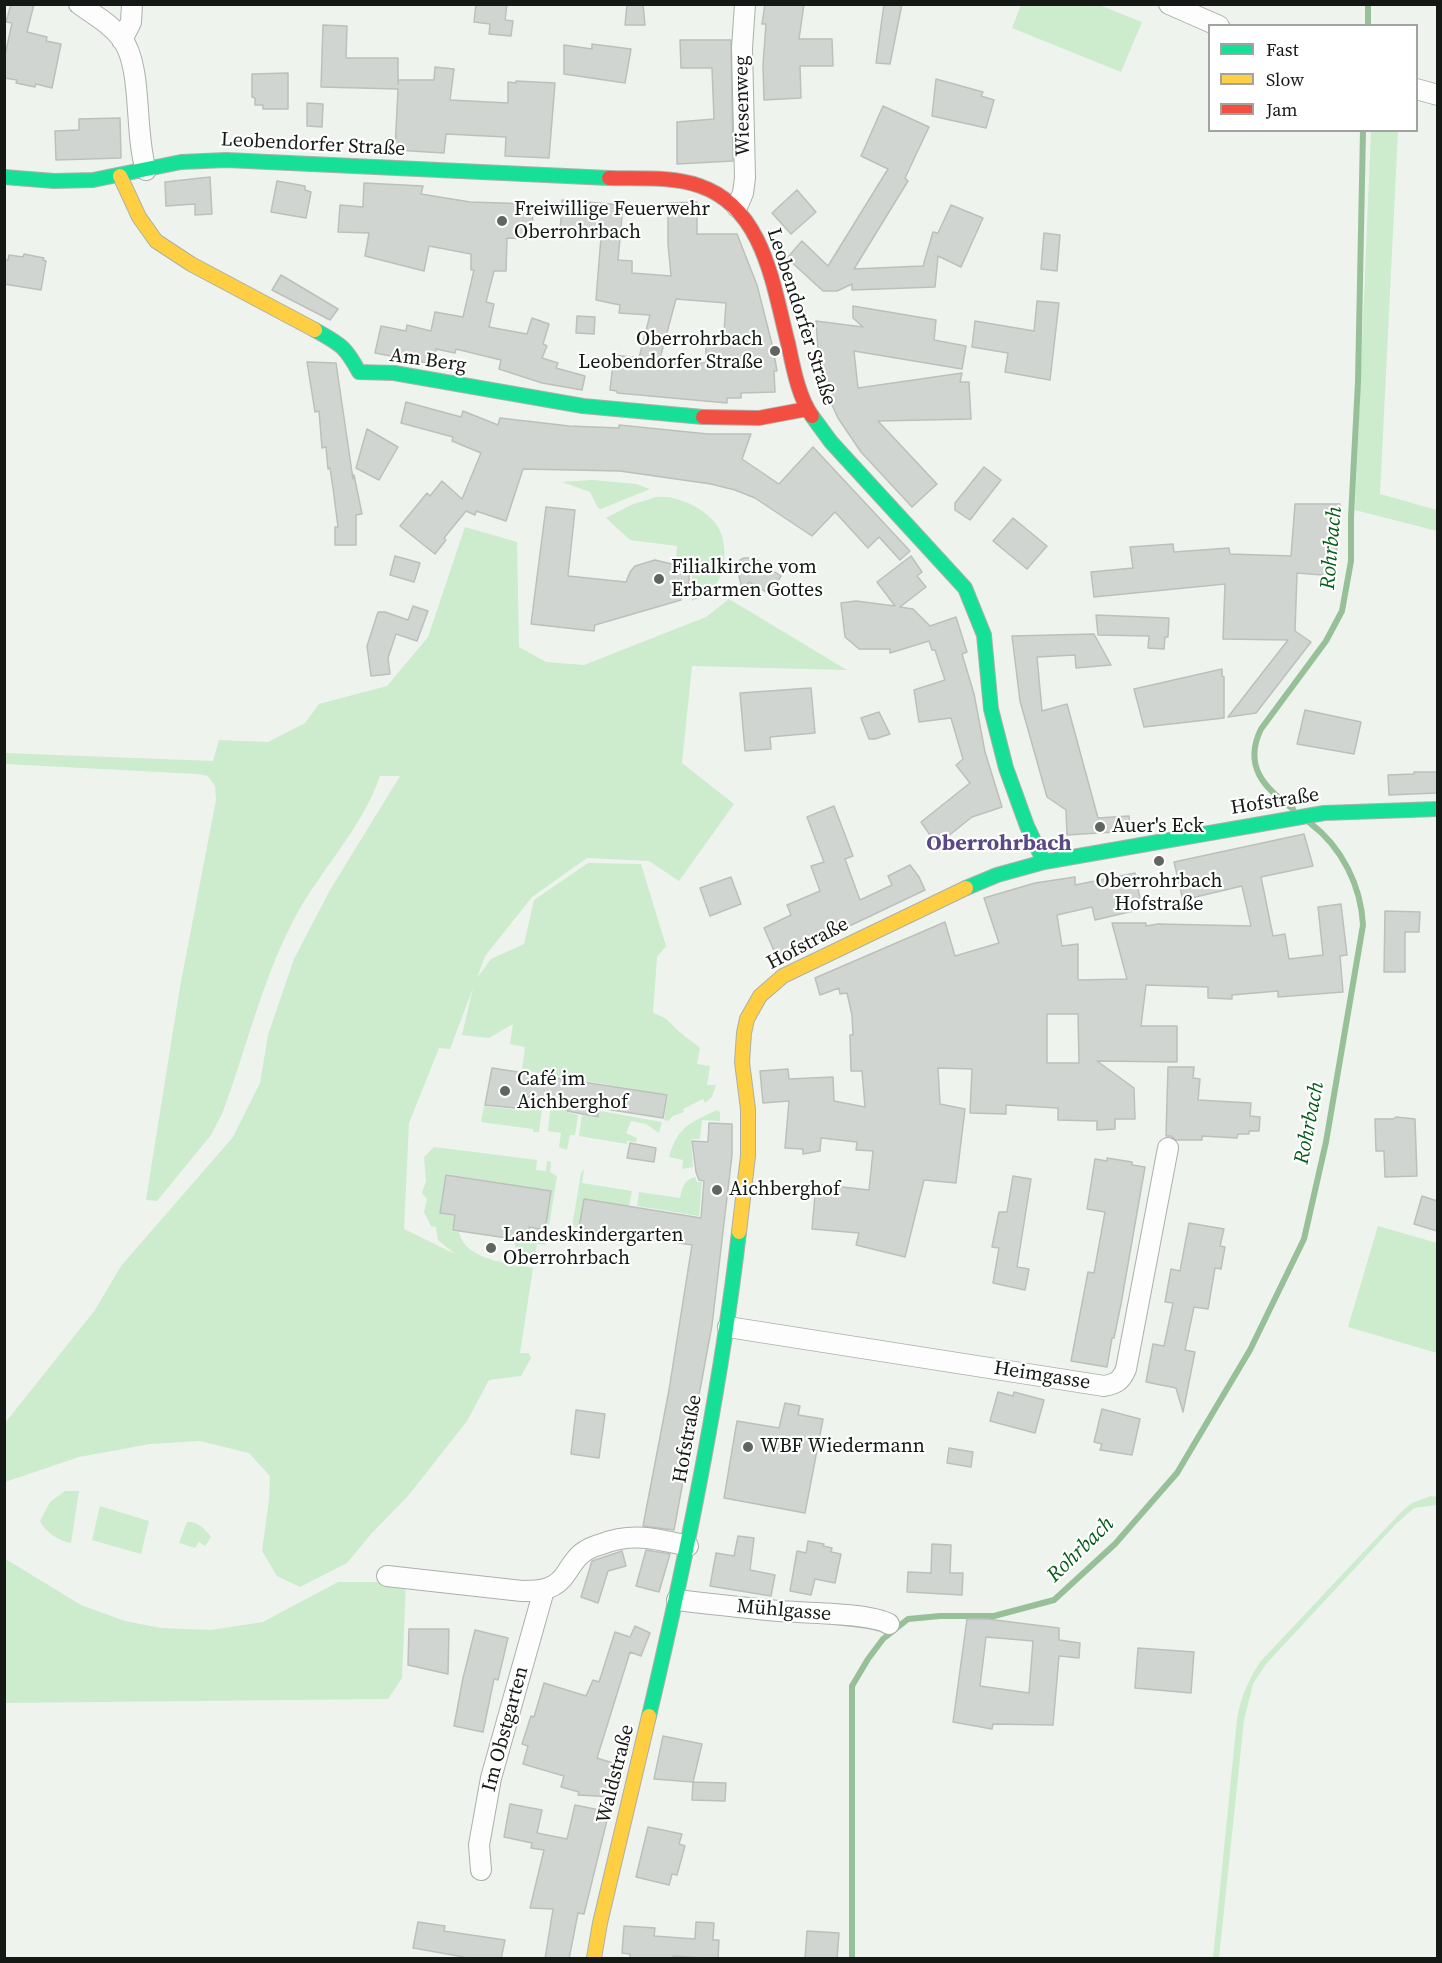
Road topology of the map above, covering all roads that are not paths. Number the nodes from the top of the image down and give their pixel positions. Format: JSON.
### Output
{"nodes":[{"id":1,"x":79,"y":4,"type":"edge"},
{"id":2,"x":132,"y":4,"type":"edge"},
{"id":3,"x":745,"y":4,"type":"edge"},
{"id":4,"x":1169,"y":4,"type":"edge"},
{"id":5,"x":1214,"y":24,"type":"edge"},
{"id":6,"x":122,"y":40,"type":"junction"},
{"id":7,"x":1418,"y":89,"type":"edge"},
{"id":8,"x":1437,"y":95,"type":"edge"},
{"id":9,"x":146,"y":170,"type":"junction"},
{"id":10,"x":120,"y":176,"type":"junction"},
{"id":11,"x":4,"y":177,"type":"edge"},
{"id":12,"x":737,"y":207,"type":"junction"},
{"id":13,"x":807,"y":409,"type":"junction"},
{"id":14,"x":1437,"y":809,"type":"edge"},
{"id":15,"x":1044,"y":862,"type":"junction"},
{"id":16,"x":1168,"y":1148,"type":"dead end"},
{"id":17,"x":728,"y":1327,"type":"junction"},
{"id":18,"x":688,"y":1546,"type":"junction"},
{"id":19,"x":387,"y":1576,"type":"dead end"},
{"id":20,"x":544,"y":1590,"type":"junction"},
{"id":21,"x":677,"y":1600,"type":"junction"},
{"id":22,"x":889,"y":1624,"type":"dead end"},
{"id":23,"x":481,"y":1870,"type":"dead end"},
{"id":24,"x":594,"y":1959,"type":"edge"}],
"edges":[{"from":1,"to":6,"type":"street"},
{"from":2,"to":6,"type":"street"},
{"from":3,"to":12,"type":"street","name":"Wiesenweg"},
{"from":4,"to":5,"type":"street"},
{"from":6,"to":9,"type":"street"},
{"from":7,"to":8,"type":"street"},
{"from":9,"to":10,"type":"main road","name":"Leobendorfer Straße"},
{"from":9,"to":12,"type":"main road","name":"Leobendorfer Straße"},
{"from":10,"to":11,"type":"main road","name":"Leobendorfer Straße"},
{"from":10,"to":13,"type":"main road","name":"Am Berg"},
{"from":12,"to":13,"type":"main road","name":"Leobendorfer Straße"},
{"from":13,"to":15,"type":"main road","name":"Leobendorfer Straße"},
{"from":14,"to":15,"type":"main road","name":"Hofstraße"},
{"from":15,"to":17,"type":"main road","name":"Hofstraße"},
{"from":16,"to":17,"type":"street","name":"Heimgasse"},
{"from":17,"to":18,"type":"main road","name":"Hofstraße"},
{"from":18,"to":20,"type":"street"},
{"from":18,"to":21,"type":"main road","name":"Hofstraße"},
{"from":19,"to":20,"type":"street"},
{"from":20,"to":23,"type":"street","name":"Im Obstgarten"},
{"from":21,"to":22,"type":"street","name":"Mühlgasse"},
{"from":21,"to":24,"type":"main road","name":"Waldstraße"}]}
